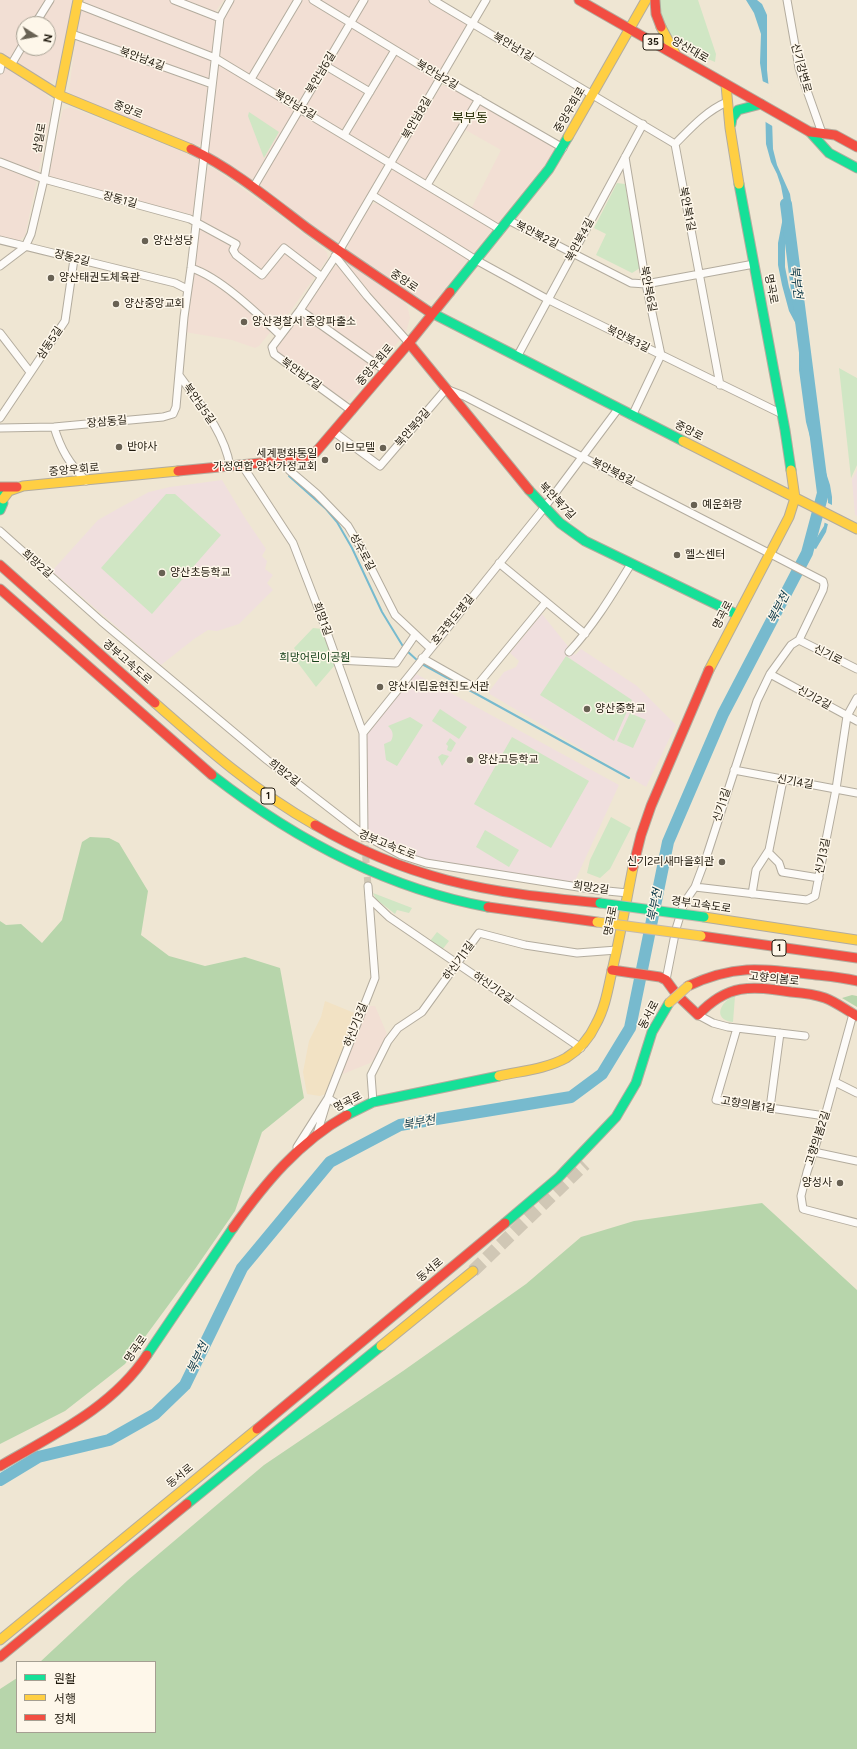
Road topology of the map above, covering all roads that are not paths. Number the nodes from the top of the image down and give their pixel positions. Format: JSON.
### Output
{"nodes":[{"id":1,"x":50,"y":0,"type":"edge"},
{"id":2,"x":174,"y":0,"type":"edge"},
{"id":3,"x":230,"y":0,"type":"edge"},
{"id":4,"x":298,"y":0,"type":"edge"},
{"id":5,"x":312,"y":0,"type":"edge"},
{"id":6,"x":364,"y":0,"type":"edge"},
{"id":7,"x":433,"y":0,"type":"edge"},
{"id":8,"x":486,"y":0,"type":"edge"},
{"id":9,"x":579,"y":0,"type":"edge"},
{"id":10,"x":646,"y":0,"type":"edge"},
{"id":11,"x":655,"y":0,"type":"edge"},
{"id":12,"x":787,"y":0,"type":"edge"},
{"id":13,"x":78,"y":2,"type":"edge"},
{"id":14,"x":40,"y":16,"type":"edge"},
{"id":15,"x":220,"y":18,"type":"junction"},
{"id":16,"x":351,"y":23,"type":"junction"},
{"id":17,"x":472,"y":23,"type":"junction"},
{"id":18,"x":631,"y":29,"type":"junction"},
{"id":19,"x":72,"y":34,"type":"junction"},
{"id":20,"x":395,"y":50,"type":"junction"},
{"id":21,"x":16,"y":56,"type":"edge"},
{"id":22,"x":678,"y":57,"type":"junction"},
{"id":23,"x":215,"y":58,"type":"junction"},
{"id":24,"x":1,"y":59,"type":"edge"},
{"id":25,"x":11,"y":65,"type":"junction"},
{"id":26,"x":326,"y":66,"type":"junction"},
{"id":27,"x":0,"y":70,"type":"edge"},
{"id":28,"x":441,"y":77,"type":"junction"},
{"id":29,"x":251,"y":79,"type":"junction"},
{"id":30,"x":212,"y":84,"type":"junction"},
{"id":31,"x":726,"y":85,"type":"junction"},
{"id":32,"x":370,"y":92,"type":"junction"},
{"id":33,"x":593,"y":94,"type":"junction"},
{"id":34,"x":60,"y":95,"type":"junction"},
{"id":35,"x":478,"y":99,"type":"junction"},
{"id":36,"x":727,"y":102,"type":"junction"},
{"id":37,"x":760,"y":104,"type":"junction"},
{"id":38,"x":300,"y":109,"type":"junction"},
{"id":39,"x":643,"y":124,"type":"junction"},
{"id":40,"x":730,"y":128,"type":"junction"},
{"id":41,"x":811,"y":132,"type":"junction"},
{"id":42,"x":822,"y":133,"type":"junction"},
{"id":43,"x":344,"y":135,"type":"junction"},
{"id":44,"x":675,"y":144,"type":"junction"},
{"id":45,"x":857,"y":147,"type":"edge"},
{"id":46,"x":563,"y":148,"type":"junction"},
{"id":47,"x":203,"y":155,"type":"junction"},
{"id":48,"x":625,"y":157,"type":"junction"},
{"id":49,"x":0,"y":162,"type":"edge"},
{"id":50,"x":390,"y":163,"type":"junction"},
{"id":51,"x":857,"y":168,"type":"edge"},
{"id":52,"x":44,"y":179,"type":"junction"},
{"id":53,"x":427,"y":185,"type":"junction"},
{"id":54,"x":253,"y":188,"type":"junction"},
{"id":55,"x":372,"y":195,"type":"junction"},
{"id":56,"x":508,"y":220,"type":"junction"},
{"id":57,"x":196,"y":221,"type":"junction"},
{"id":58,"x":501,"y":230,"type":"junction"},
{"id":59,"x":0,"y":240,"type":"edge"},
{"id":60,"x":25,"y":247,"type":"junction"},
{"id":61,"x":337,"y":253,"type":"junction"},
{"id":62,"x":573,"y":253,"type":"junction"},
{"id":63,"x":74,"y":259,"type":"junction"},
{"id":64,"x":476,"y":260,"type":"junction"},
{"id":65,"x":754,"y":264,"type":"junction"},
{"id":66,"x":0,"y":266,"type":"edge"},
{"id":67,"x":191,"y":268,"type":"junction"},
{"id":68,"x":700,"y":274,"type":"junction"},
{"id":69,"x":322,"y":277,"type":"junction"},
{"id":70,"x":646,"y":284,"type":"junction"},
{"id":71,"x":187,"y":289,"type":"junction"},
{"id":72,"x":548,"y":299,"type":"junction"},
{"id":73,"x":300,"y":310,"type":"junction"},
{"id":74,"x":432,"y":314,"type":"junction"},
{"id":75,"x":0,"y":333,"type":"edge"},
{"id":76,"x":280,"y":335,"type":"junction"},
{"id":77,"x":409,"y":343,"type":"junction"},
{"id":78,"x":661,"y":355,"type":"junction"},
{"id":79,"x":516,"y":356,"type":"junction"},
{"id":80,"x":386,"y":371,"type":"junction"},
{"id":81,"x":30,"y":372,"type":"junction"},
{"id":82,"x":179,"y":374,"type":"junction"},
{"id":83,"x":720,"y":384,"type":"junction"},
{"id":84,"x":446,"y":389,"type":"junction"},
{"id":85,"x":618,"y":409,"type":"junction"},
{"id":86,"x":352,"y":411,"type":"junction"},
{"id":87,"x":782,"y":414,"type":"junction"},
{"id":88,"x":632,"y":416,"type":"junction"},
{"id":89,"x":0,"y":418,"type":"edge"},
{"id":90,"x":54,"y":427,"type":"junction"},
{"id":91,"x":0,"y":428,"type":"edge"},
{"id":92,"x":334,"y":432,"type":"junction"},
{"id":93,"x":583,"y":457,"type":"junction"},
{"id":94,"x":287,"y":461,"type":"junction"},
{"id":95,"x":242,"y":465,"type":"junction"},
{"id":96,"x":230,"y":466,"type":"junction"},
{"id":97,"x":86,"y":481,"type":"junction"},
{"id":98,"x":23,"y":486,"type":"junction"},
{"id":99,"x":0,"y":487,"type":"edge"},
{"id":100,"x":1,"y":495,"type":"edge"},
{"id":101,"x":795,"y":498,"type":"junction"},
{"id":102,"x":544,"y":508,"type":"junction"},
{"id":103,"x":0,"y":510,"type":"edge"},
{"id":104,"x":857,"y":529,"type":"edge"},
{"id":105,"x":0,"y":531,"type":"edge"},
{"id":106,"x":770,"y":552,"type":"junction"},
{"id":107,"x":500,"y":563,"type":"junction"},
{"id":108,"x":631,"y":564,"type":"junction"},
{"id":109,"x":0,"y":565,"type":"edge"},
{"id":110,"x":0,"y":589,"type":"edge"},
{"id":111,"x":546,"y":602,"type":"junction"},
{"id":112,"x":736,"y":614,"type":"junction"},
{"id":113,"x":585,"y":634,"type":"junction"},
{"id":114,"x":415,"y":635,"type":"junction"},
{"id":115,"x":799,"y":640,"type":"junction"},
{"id":116,"x":430,"y":648,"type":"junction"},
{"id":117,"x":569,"y":652,"type":"dead end"},
{"id":118,"x":422,"y":658,"type":"junction"},
{"id":119,"x":338,"y":660,"type":"junction"},
{"id":120,"x":857,"y":669,"type":"edge"},
{"id":121,"x":770,"y":674,"type":"junction"},
{"id":122,"x":857,"y":698,"type":"edge"},
{"id":123,"x":847,"y":716,"type":"junction"},
{"id":124,"x":857,"y":721,"type":"edge"},
{"id":125,"x":363,"y":732,"type":"junction"},
{"id":126,"x":734,"y":770,"type":"junction"},
{"id":127,"x":783,"y":780,"type":"junction"},
{"id":128,"x":836,"y":789,"type":"junction"},
{"id":129,"x":857,"y":793,"type":"edge"},
{"id":130,"x":364,"y":835,"type":"junction"},
{"id":131,"x":768,"y":852,"type":"junction"},
{"id":132,"x":819,"y":878,"type":"junction"},
{"id":133,"x":368,"y":886,"type":"tunnel mouth"},
{"id":134,"x":695,"y":887,"type":"junction"},
{"id":135,"x":628,"y":892,"type":"junction"},
{"id":136,"x":752,"y":894,"type":"junction"},
{"id":137,"x":369,"y":898,"type":"junction"},
{"id":138,"x":857,"y":940,"type":"edge"},
{"id":139,"x":617,"y":950,"type":"junction"},
{"id":140,"x":857,"y":958,"type":"edge"},
{"id":141,"x":458,"y":964,"type":"junction"},
{"id":142,"x":612,"y":970,"type":"junction"},
{"id":143,"x":663,"y":978,"type":"junction"},
{"id":144,"x":857,"y":981,"type":"edge"},
{"id":145,"x":857,"y":989,"type":"edge"},
{"id":146,"x":690,"y":990,"type":"junction"},
{"id":147,"x":672,"y":1006,"type":"junction"},
{"id":148,"x":698,"y":1014,"type":"junction"},
{"id":149,"x":855,"y":1015,"type":"edge"},
{"id":150,"x":737,"y":1028,"type":"junction"},
{"id":151,"x":780,"y":1033,"type":"junction"},
{"id":152,"x":805,"y":1036,"type":"dead end"},
{"id":153,"x":581,"y":1048,"type":"junction"},
{"id":154,"x":835,"y":1082,"type":"junction"},
{"id":155,"x":857,"y":1093,"type":"edge"},
{"id":156,"x":328,"y":1098,"type":"junction"},
{"id":157,"x":373,"y":1102,"type":"junction"},
{"id":158,"x":770,"y":1108,"type":"junction"},
{"id":159,"x":355,"y":1110,"type":"junction"},
{"id":160,"x":825,"y":1116,"type":"junction"},
{"id":161,"x":317,"y":1134,"type":"junction"},
{"id":162,"x":607,"y":1140,"type":"dead end"},
{"id":163,"x":814,"y":1152,"type":"junction"},
{"id":164,"x":293,"y":1153,"type":"junction"},
{"id":165,"x":857,"y":1161,"type":"edge"},
{"id":166,"x":857,"y":1223,"type":"edge"},
{"id":167,"x":473,"y":1271,"type":"tunnel mouth"},
{"id":168,"x":0,"y":1466,"type":"edge"},
{"id":169,"x":0,"y":1640,"type":"edge"},
{"id":170,"x":0,"y":1657,"type":"edge"}],
"edges":[{"from":1,"to":14,"type":"street"},
{"from":2,"to":15,"type":"street"},
{"from":3,"to":15,"type":"street"},
{"from":4,"to":29,"type":"street"},
{"from":5,"to":16,"type":"street","name":"북안남2길"},
{"from":6,"to":16,"type":"street","name":"북안남6길"},
{"from":7,"to":17,"type":"street","name":"북안남1길"},
{"from":8,"to":17,"type":"street","name":"북안남8길"},
{"from":9,"to":18,"type":"main road","name":"양산대로","number":"35"},
{"from":10,"to":18,"type":"main road","name":"중앙우회로"},
{"from":11,"to":22,"type":"main road"},
{"from":12,"to":42,"type":"street","name":"신기강변로"},
{"from":13,"to":19,"type":"main road","name":"삼일로"},
{"from":13,"to":23,"type":"street","name":"북안남3길"},
{"from":15,"to":23,"type":"street"},
{"from":16,"to":20,"type":"street","name":"북안남2길"},
{"from":16,"to":26,"type":"street","name":"북안남6길"},
{"from":17,"to":28,"type":"street","name":"북안남8길"},
{"from":17,"to":33,"type":"street","name":"북안남1길"},
{"from":18,"to":22,"type":"main road","name":"양산대로","number":"35"},
{"from":18,"to":33,"type":"main road","name":"중앙우회로"},
{"from":19,"to":30,"type":"street","name":"북안남4길"},
{"from":19,"to":34,"type":"main road","name":"삼일로"},
{"from":20,"to":28,"type":"street","name":"북안남2길"},
{"from":20,"to":32,"type":"street"},
{"from":21,"to":25,"type":"street"},
{"from":22,"to":31,"type":"main road","name":"양산대로","number":"35"},
{"from":23,"to":29,"type":"street","name":"북안남3길"},
{"from":23,"to":30,"type":"street"},
{"from":24,"to":25,"type":"main road","name":"중앙로"},
{"from":24,"to":27,"type":"street"},
{"from":25,"to":34,"type":"main road","name":"중앙로"},
{"from":26,"to":32,"type":"street"},
{"from":26,"to":38,"type":"street","name":"북안남6길"},
{"from":28,"to":35,"type":"street","name":"북안남2길"},
{"from":28,"to":50,"type":"street","name":"북안남8길"},
{"from":29,"to":38,"type":"street","name":"북안남3길"},
{"from":30,"to":47,"type":"street"},
{"from":31,"to":36,"type":"main road","name":"명곡로"},
{"from":31,"to":37,"type":"main road","number":"35"},
{"from":32,"to":43,"type":"street"},
{"from":33,"to":39,"type":"street"},
{"from":33,"to":46,"type":"main road","name":"중앙우회로"},
{"from":34,"to":47,"type":"main road","name":"중앙로"},
{"from":34,"to":52,"type":"street","name":"삼일로"},
{"from":35,"to":46,"type":"street","name":"북안남2길"},
{"from":35,"to":53,"type":"street"},
{"from":36,"to":40,"type":"main road","name":"명곡로"},
{"from":36,"to":44,"type":"street"},
{"from":37,"to":40,"type":"main road"},
{"from":37,"to":41,"type":"main road","number":"35"},
{"from":38,"to":43,"type":"street","name":"북안남3길"},
{"from":38,"to":54,"type":"street","name":"북안남6길"},
{"from":39,"to":44,"type":"street"},
{"from":39,"to":48,"type":"street","name":"북안북4길"},
{"from":40,"to":65,"type":"main road","name":"명곡로"},
{"from":41,"to":42,"type":"main road","number":"35"},
{"from":41,"to":51,"type":"main road","number":"35"},
{"from":42,"to":45,"type":"main road","number":"35"},
{"from":43,"to":50,"type":"street","name":"북안남3길"},
{"from":44,"to":68,"type":"street","name":"북안북1길"},
{"from":46,"to":56,"type":"main road","name":"중앙우회로"},
{"from":47,"to":54,"type":"main road","name":"중앙로"},
{"from":47,"to":57,"type":"street","name":"북안남5길"},
{"from":48,"to":62,"type":"street","name":"북안북4길"},
{"from":48,"to":70,"type":"street","name":"북안북6길"},
{"from":49,"to":52,"type":"street","name":"장동1길"},
{"from":50,"to":53,"type":"street","name":"북안남3길"},
{"from":50,"to":55,"type":"street","name":"북안남8길"},
{"from":52,"to":57,"type":"street","name":"장동1길"},
{"from":52,"to":60,"type":"street","name":"삼일로"},
{"from":53,"to":58,"type":"street","name":"북안남3길"},
{"from":54,"to":61,"type":"main road","name":"중앙로"},
{"from":55,"to":61,"type":"street","name":"북안남8길"},
{"from":55,"to":64,"type":"street"},
{"from":56,"to":58,"type":"main road","name":"중앙우회로"},
{"from":56,"to":62,"type":"street","name":"북안북2길"},
{"from":57,"to":67,"type":"street","name":"북안남5길"},
{"from":57,"to":69,"type":"street","name":"장동1길"},
{"from":58,"to":64,"type":"main road","name":"중앙우회로"},
{"from":59,"to":60,"type":"street","name":"장동2길"},
{"from":60,"to":63,"type":"street","name":"장동2길"},
{"from":60,"to":66,"type":"street"},
{"from":61,"to":69,"type":"street","name":"북안남7길"},
{"from":61,"to":74,"type":"main road","name":"중앙로"},
{"from":61,"to":77,"type":"street"},
{"from":62,"to":70,"type":"street","name":"북안북2길"},
{"from":62,"to":72,"type":"street","name":"북안북4길"},
{"from":63,"to":71,"type":"street","name":"장동2길"},
{"from":63,"to":81,"type":"street","name":"삼동5길"},
{"from":64,"to":72,"type":"street","name":"북안북3길"},
{"from":64,"to":74,"type":"main road","name":"중앙우회로"},
{"from":65,"to":68,"type":"street","name":"북안북2길"},
{"from":65,"to":87,"type":"main road","name":"명곡로"},
{"from":67,"to":71,"type":"street","name":"북안남5길"},
{"from":67,"to":76,"type":"street"},
{"from":68,"to":70,"type":"street","name":"북안북2길"},
{"from":68,"to":83,"type":"street"},
{"from":69,"to":73,"type":"street","name":"북안남7길"},
{"from":70,"to":78,"type":"street","name":"북안북6길"},
{"from":71,"to":82,"type":"street","name":"북안남5길"},
{"from":72,"to":78,"type":"street","name":"북안북3길"},
{"from":72,"to":79,"type":"street","name":"북안북4길"},
{"from":73,"to":76,"type":"street","name":"북안남7길"},
{"from":73,"to":80,"type":"street"},
{"from":74,"to":77,"type":"main road","name":"중앙우회로"},
{"from":74,"to":79,"type":"main road","name":"중앙로"},
{"from":75,"to":81,"type":"street"},
{"from":76,"to":86,"type":"street","name":"북안남7길"},
{"from":77,"to":80,"type":"main road","name":"중앙우회로"},
{"from":77,"to":84,"type":"main road","name":"북안북7길"},
{"from":78,"to":83,"type":"street","name":"북안북3길"},
{"from":78,"to":88,"type":"street"},
{"from":79,"to":85,"type":"main road","name":"중앙로"},
{"from":80,"to":86,"type":"main road","name":"중앙우회로"},
{"from":81,"to":89,"type":"street","name":"삼동5길"},
{"from":82,"to":90,"type":"street","name":"장삼동길"},
{"from":82,"to":96,"type":"street","name":"북안남5길"},
{"from":83,"to":87,"type":"street","name":"북안북3길"},
{"from":84,"to":92,"type":"street","name":"북안북9길"},
{"from":84,"to":93,"type":"street","name":"북안북8길"},
{"from":84,"to":102,"type":"main road","name":"북안북7길"},
{"from":85,"to":88,"type":"main road","name":"중앙로"},
{"from":85,"to":93,"type":"street","name":"호국학도병길"},
{"from":86,"to":92,"type":"main road","name":"중앙우회로"},
{"from":87,"to":101,"type":"main road","name":"명곡로"},
{"from":88,"to":101,"type":"main road","name":"중앙로"},
{"from":90,"to":91,"type":"street","name":"장삼동길"},
{"from":90,"to":97,"type":"street"},
{"from":92,"to":94,"type":"main road","name":"중앙우회로"},
{"from":93,"to":102,"type":"street","name":"호국학도병길"},
{"from":93,"to":106,"type":"street","name":"북안북8길"},
{"from":94,"to":95,"type":"main road","name":"중앙우회로"},
{"from":94,"to":114,"type":"street","name":"성수로길"},
{"from":95,"to":96,"type":"main road","name":"중앙우회로"},
{"from":95,"to":119,"type":"street","name":"희망1길"},
{"from":96,"to":97,"type":"main road","name":"중앙우회로"},
{"from":97,"to":98,"type":"main road","name":"중앙우회로"},
{"from":98,"to":99,"type":"main road"},
{"from":98,"to":100,"type":"main road","name":"중앙우회로"},
{"from":100,"to":103,"type":"main road"},
{"from":101,"to":104,"type":"main road","name":"중앙로"},
{"from":101,"to":106,"type":"main road","name":"명곡로"},
{"from":102,"to":107,"type":"street","name":"호국학도병길"},
{"from":102,"to":108,"type":"main road","name":"북안북7길"},
{"from":105,"to":130,"type":"street","name":"희망2길"},
{"from":106,"to":112,"type":"main road","name":"명곡로"},
{"from":106,"to":115,"type":"street","name":"북안북8길"},
{"from":107,"to":111,"type":"street"},
{"from":107,"to":116,"type":"street","name":"호국학도병길"},
{"from":108,"to":112,"type":"main road","name":"북안북7길"},
{"from":108,"to":113,"type":"street"},
{"from":109,"to":138,"type":"main road","name":"경부고속도로","number":"1","bridge":true},
{"from":110,"to":140,"type":"main road","number":"1","bridge":true},
{"from":111,"to":113,"type":"street"},
{"from":111,"to":118,"type":"street"},
{"from":112,"to":135,"type":"main road","name":"명곡로"},
{"from":113,"to":117,"type":"street"},
{"from":114,"to":116,"type":"street","name":"성수로길"},
{"from":114,"to":119,"type":"street"},
{"from":115,"to":120,"type":"street","name":"신기로"},
{"from":115,"to":121,"type":"street","name":"신기1길"},
{"from":116,"to":118,"type":"street","name":"호국학도병길"},
{"from":118,"to":125,"type":"street","name":"호국학도병길"},
{"from":119,"to":125,"type":"street","name":"희망1길"},
{"from":121,"to":123,"type":"street","name":"신기2길"},
{"from":121,"to":126,"type":"street","name":"신기1길"},
{"from":122,"to":123,"type":"street","name":"신기3길"},
{"from":123,"to":124,"type":"street","name":"신기2길"},
{"from":123,"to":128,"type":"street","name":"신기3길"},
{"from":125,"to":130,"type":"street","name":"희망1길"},
{"from":126,"to":127,"type":"street","name":"신기4길"},
{"from":126,"to":134,"type":"street","name":"신기1길"},
{"from":127,"to":128,"type":"street","name":"신기4길"},
{"from":127,"to":131,"type":"street"},
{"from":128,"to":129,"type":"street","name":"신기4길"},
{"from":128,"to":132,"type":"street","name":"신기3길"},
{"from":130,"to":135,"type":"street","name":"희망2길"},
{"from":131,"to":132,"type":"street"},
{"from":131,"to":136,"type":"street"},
{"from":132,"to":136,"type":"street","name":"신기3길"},
{"from":133,"to":137,"type":"street","name":"하신기3길"},
{"from":134,"to":136,"type":"street","name":"신기3길"},
{"from":134,"to":143,"type":"street","name":"신기1길"},
{"from":135,"to":139,"type":"main road","name":"명곡로"},
{"from":137,"to":141,"type":"street","name":"하신기2길"},
{"from":137,"to":156,"type":"street","name":"하신기3길"},
{"from":139,"to":141,"type":"street","name":"하신기1길"},
{"from":139,"to":142,"type":"main road","name":"명곡로"},
{"from":141,"to":153,"type":"street","name":"하신기2길"},
{"from":141,"to":157,"type":"street","name":"하신기1길"},
{"from":142,"to":143,"type":"main road"},
{"from":142,"to":153,"type":"main road","name":"명곡로"},
{"from":143,"to":148,"type":"main road"},
{"from":144,"to":146,"type":"main road","name":"동서로"},
{"from":145,"to":146,"type":"main road","name":"동서로"},
{"from":146,"to":147,"type":"main road","name":"동서로"},
{"from":147,"to":162,"type":"main road","name":"동서로"},
{"from":147,"to":169,"type":"main road","name":"동서로"},
{"from":148,"to":149,"type":"main road","name":"고향의봄로"},
{"from":148,"to":150,"type":"street"},
{"from":149,"to":154,"type":"street","name":"고향의봄2길"},
{"from":150,"to":151,"type":"street"},
{"from":150,"to":158,"type":"street","name":"고향의봄1길"},
{"from":151,"to":152,"type":"street"},
{"from":151,"to":158,"type":"street"},
{"from":153,"to":157,"type":"main road","name":"명곡로"},
{"from":154,"to":155,"type":"street"},
{"from":154,"to":160,"type":"street","name":"고향의봄2길"},
{"from":156,"to":159,"type":"street"},
{"from":156,"to":161,"type":"street"},
{"from":156,"to":164,"type":"street","name":"하신기3길"},
{"from":157,"to":159,"type":"main road","name":"명곡로"},
{"from":158,"to":160,"type":"street","name":"고향의봄1길"},
{"from":159,"to":161,"type":"main road","name":"명곡로"},
{"from":160,"to":163,"type":"street","name":"고향의봄2길"},
{"from":161,"to":164,"type":"main road","name":"명곡로"},
{"from":163,"to":165,"type":"street"},
{"from":163,"to":166,"type":"street","name":"고향의봄2길"},
{"from":164,"to":168,"type":"main road","name":"명곡로"},
{"from":167,"to":170,"type":"main road"}]}
